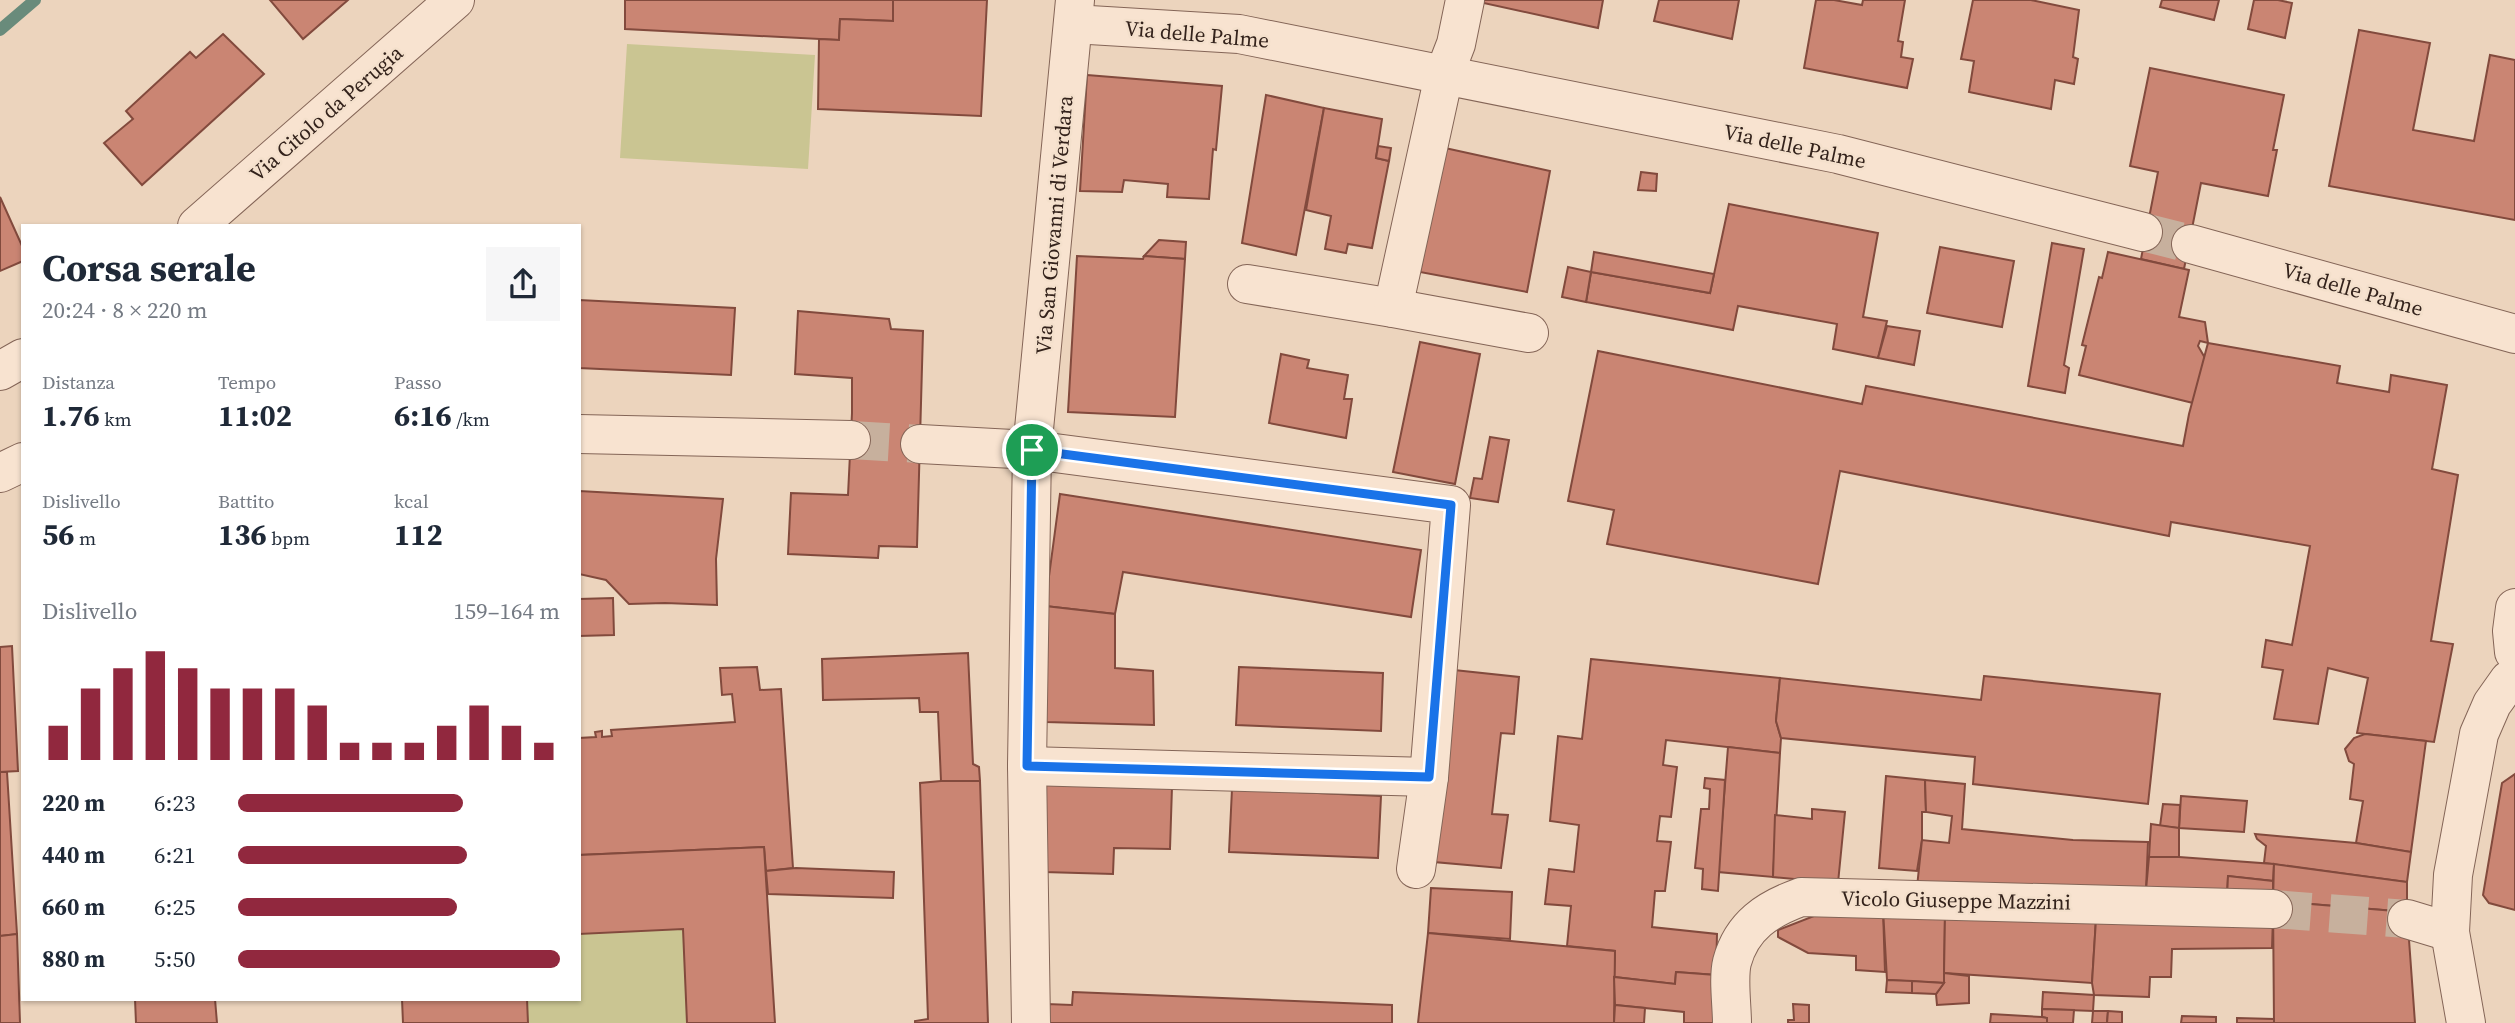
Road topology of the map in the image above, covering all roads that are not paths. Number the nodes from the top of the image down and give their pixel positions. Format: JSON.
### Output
{"nodes":[{"id":1,"x":455,"y":0,"type":"edge"},
{"id":2,"x":1465,"y":0,"type":"edge"},
{"id":3,"x":1074,"y":12,"type":"edge"},
{"id":4,"x":1444,"y":75,"type":"junction"},
{"id":5,"x":199,"y":224,"type":"edge"},
{"id":6,"x":2143,"y":232,"type":"tunnel mouth"},
{"id":7,"x":2206,"y":248,"type":"tunnel mouth"},
{"id":8,"x":1248,"y":284,"type":"dead end"},
{"id":9,"x":1393,"y":308,"type":"junction"},
{"id":10,"x":1529,"y":333,"type":"dead end"},
{"id":11,"x":2515,"y":334,"type":"edge"},
{"id":12,"x":21,"y":359,"type":"edge"},
{"id":13,"x":0,"y":371,"type":"edge"},
{"id":14,"x":581,"y":434,"type":"edge"},
{"id":15,"x":851,"y":440,"type":"tunnel mouth"},
{"id":16,"x":920,"y":444,"type":"tunnel mouth"},
{"id":17,"x":1032,"y":450,"type":"junction"},
{"id":18,"x":21,"y":463,"type":"edge"},
{"id":19,"x":0,"y":473,"type":"edge"},
{"id":20,"x":2515,"y":608,"type":"edge"},
{"id":21,"x":2514,"y":676,"type":"edge"},
{"id":22,"x":1027,"y":766,"type":"junction"},
{"id":23,"x":1429,"y":777,"type":"junction"},
{"id":24,"x":1416,"y":870,"type":"dead end"},
{"id":25,"x":2273,"y":909,"type":"tunnel mouth"},
{"id":26,"x":2407,"y":919,"type":"tunnel mouth"},
{"id":27,"x":2450,"y":932,"type":"junction"},
{"id":28,"x":1031,"y":1023,"type":"edge"},
{"id":29,"x":1732,"y":1023,"type":"edge"},
{"id":30,"x":2466,"y":1023,"type":"edge"}],
"edges":[{"from":1,"to":5,"type":"street","name":"Via Citolo da Perugia"},
{"from":2,"to":4,"type":"street"},
{"from":3,"to":4,"type":"street","name":"Via delle Palme"},
{"from":3,"to":17,"type":"street","name":"Via San Giovanni di Verdara"},
{"from":4,"to":6,"type":"street","name":"Via delle Palme"},
{"from":4,"to":9,"type":"street"},
{"from":7,"to":11,"type":"street","name":"Via delle Palme"},
{"from":8,"to":9,"type":"street"},
{"from":9,"to":10,"type":"street"},
{"from":12,"to":13,"type":"street"},
{"from":14,"to":15,"type":"street"},
{"from":16,"to":17,"type":"street"},
{"from":17,"to":22,"type":"street","name":"Via San Giovanni di Verdara"},
{"from":17,"to":23,"type":"street"},
{"from":18,"to":19,"type":"street"},
{"from":20,"to":21,"type":"street"},
{"from":21,"to":27,"type":"street"},
{"from":22,"to":23,"type":"street"},
{"from":22,"to":28,"type":"street"},
{"from":23,"to":24,"type":"street"},
{"from":25,"to":29,"type":"street","name":"Vicolo Giuseppe Mazzini"},
{"from":26,"to":27,"type":"street"},
{"from":27,"to":30,"type":"street"}]}
